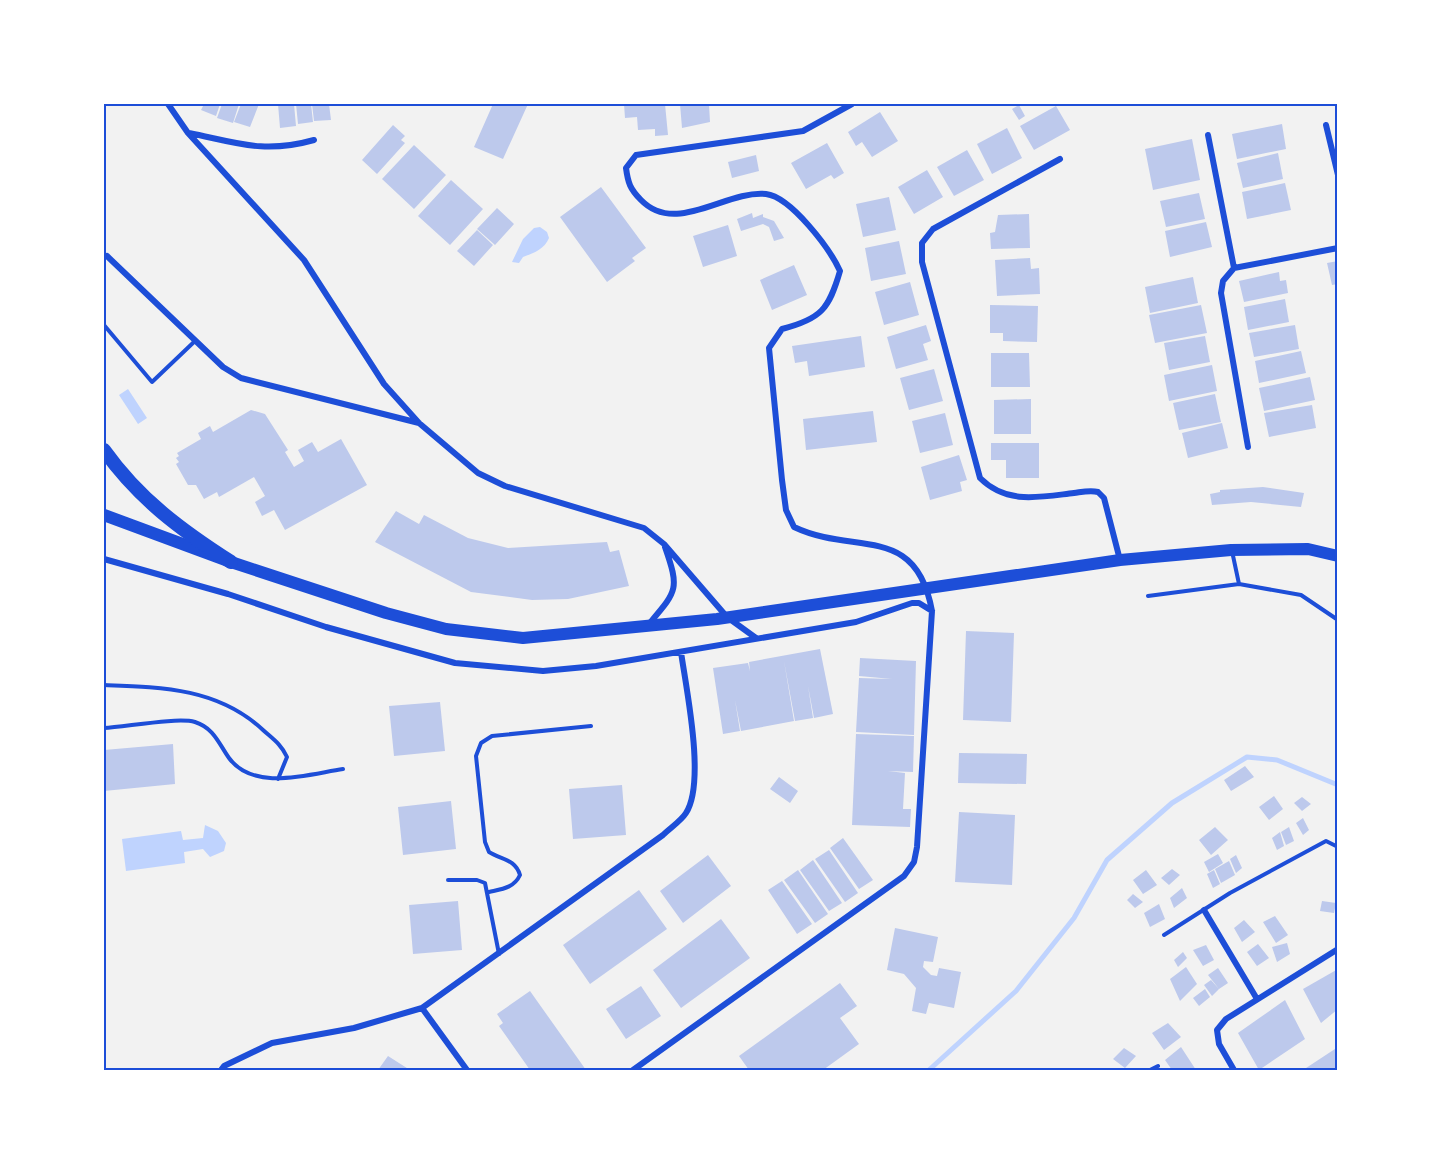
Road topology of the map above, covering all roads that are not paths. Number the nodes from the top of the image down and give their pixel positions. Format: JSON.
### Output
{"nodes":[{"id":1,"x":168,"y":104,"type":"edge"},
{"id":2,"x":852,"y":104,"type":"edge"},
{"id":3,"x":844,"y":106,"type":"edge"},
{"id":4,"x":1326,"y":124,"type":"dead end"},
{"id":5,"x":188,"y":133,"type":"junction"},
{"id":6,"x":1208,"y":135,"type":"dead end"},
{"id":7,"x":314,"y":140,"type":"dead end"},
{"id":8,"x":1060,"y":159,"type":"dead end"},
{"id":9,"x":1338,"y":175,"type":"edge"},
{"id":10,"x":1338,"y":248,"type":"edge"},
{"id":11,"x":107,"y":256,"type":"dead end"},
{"id":12,"x":1234,"y":268,"type":"junction"},
{"id":13,"x":104,"y":325,"type":"edge"},
{"id":14,"x":195,"y":341,"type":"junction"},
{"id":15,"x":419,"y":423,"type":"junction"},
{"id":16,"x":1248,"y":447,"type":"dead end"},
{"id":17,"x":104,"y":450,"type":"edge"},
{"id":18,"x":104,"y":515,"type":"edge"},
{"id":19,"x":664,"y":544,"type":"junction"},
{"id":20,"x":1231,"y":550,"type":"junction"},
{"id":21,"x":1338,"y":556,"type":"edge"},
{"id":22,"x":104,"y":559,"type":"edge"},
{"id":23,"x":1120,"y":560,"type":"junction"},
{"id":24,"x":231,"y":562,"type":"junction"},
{"id":25,"x":1239,"y":584,"type":"junction"},
{"id":26,"x":928,"y":586,"type":"junction"},
{"id":27,"x":1148,"y":596,"type":"dead end"},
{"id":28,"x":932,"y":611,"type":"junction"},
{"id":29,"x":727,"y":617,"type":"junction"},
{"id":30,"x":1338,"y":620,"type":"edge"},
{"id":31,"x":646,"y":627,"type":"junction"},
{"id":32,"x":756,"y":638,"type":"junction"},
{"id":33,"x":681,"y":652,"type":"junction"},
{"id":34,"x":104,"y":685,"type":"edge"},
{"id":35,"x":591,"y":726,"type":"dead end"},
{"id":36,"x":104,"y":728,"type":"edge"},
{"id":37,"x":343,"y":769,"type":"dead end"},
{"id":38,"x":278,"y":779,"type":"junction"},
{"id":39,"x":1338,"y":847,"type":"edge"},
{"id":40,"x":448,"y":880,"type":"dead end"},
{"id":41,"x":489,"y":892,"type":"junction"},
{"id":42,"x":1204,"y":910,"type":"junction"},
{"id":43,"x":1164,"y":935,"type":"dead end"},
{"id":44,"x":1338,"y":949,"type":"edge"},
{"id":45,"x":499,"y":955,"type":"junction"},
{"id":46,"x":1257,"y":999,"type":"junction"},
{"id":47,"x":422,"y":1008,"type":"junction"},
{"id":48,"x":1158,"y":1066,"type":"dead end"},
{"id":49,"x":221,"y":1071,"type":"edge"},
{"id":50,"x":467,"y":1071,"type":"edge"},
{"id":51,"x":633,"y":1071,"type":"edge"},
{"id":52,"x":1150,"y":1071,"type":"edge"},
{"id":53,"x":1234,"y":1071,"type":"edge"}],
"edges":[{"from":1,"to":5,"type":"street"},
{"from":2,"to":3,"type":"street"},
{"from":3,"to":26,"type":"street"},
{"from":4,"to":9,"type":"street"},
{"from":5,"to":7,"type":"street"},
{"from":5,"to":15,"type":"street"},
{"from":6,"to":12,"type":"street"},
{"from":8,"to":23,"type":"street"},
{"from":10,"to":12,"type":"street"},
{"from":11,"to":14,"type":"street"},
{"from":12,"to":16,"type":"street"},
{"from":13,"to":14,"type":"lane"},
{"from":14,"to":15,"type":"street"},
{"from":15,"to":19,"type":"street"},
{"from":17,"to":24,"type":"main road"},
{"from":18,"to":24,"type":"main road"},
{"from":19,"to":29,"type":"street"},
{"from":19,"to":31,"type":"street"},
{"from":20,"to":21,"type":"main road"},
{"from":20,"to":23,"type":"main road"},
{"from":20,"to":25,"type":"lane"},
{"from":22,"to":33,"type":"street"},
{"from":23,"to":26,"type":"main road"},
{"from":24,"to":31,"type":"main road"},
{"from":25,"to":27,"type":"lane"},
{"from":25,"to":30,"type":"lane"},
{"from":26,"to":28,"type":"street"},
{"from":26,"to":29,"type":"main road"},
{"from":28,"to":32,"type":"street"},
{"from":28,"to":51,"type":"street"},
{"from":29,"to":31,"type":"main road"},
{"from":29,"to":32,"type":"street"},
{"from":32,"to":33,"type":"street"},
{"from":33,"to":45,"type":"street"},
{"from":34,"to":38,"type":"lane"},
{"from":35,"to":41,"type":"lane"},
{"from":36,"to":38,"type":"lane"},
{"from":37,"to":38,"type":"lane"},
{"from":39,"to":42,"type":"lane"},
{"from":40,"to":41,"type":"lane"},
{"from":41,"to":45,"type":"lane"},
{"from":42,"to":43,"type":"lane"},
{"from":42,"to":46,"type":"street"},
{"from":44,"to":46,"type":"street"},
{"from":45,"to":47,"type":"street"},
{"from":46,"to":53,"type":"street"},
{"from":47,"to":49,"type":"street"},
{"from":47,"to":50,"type":"street"},
{"from":48,"to":52,"type":"lane"}]}
